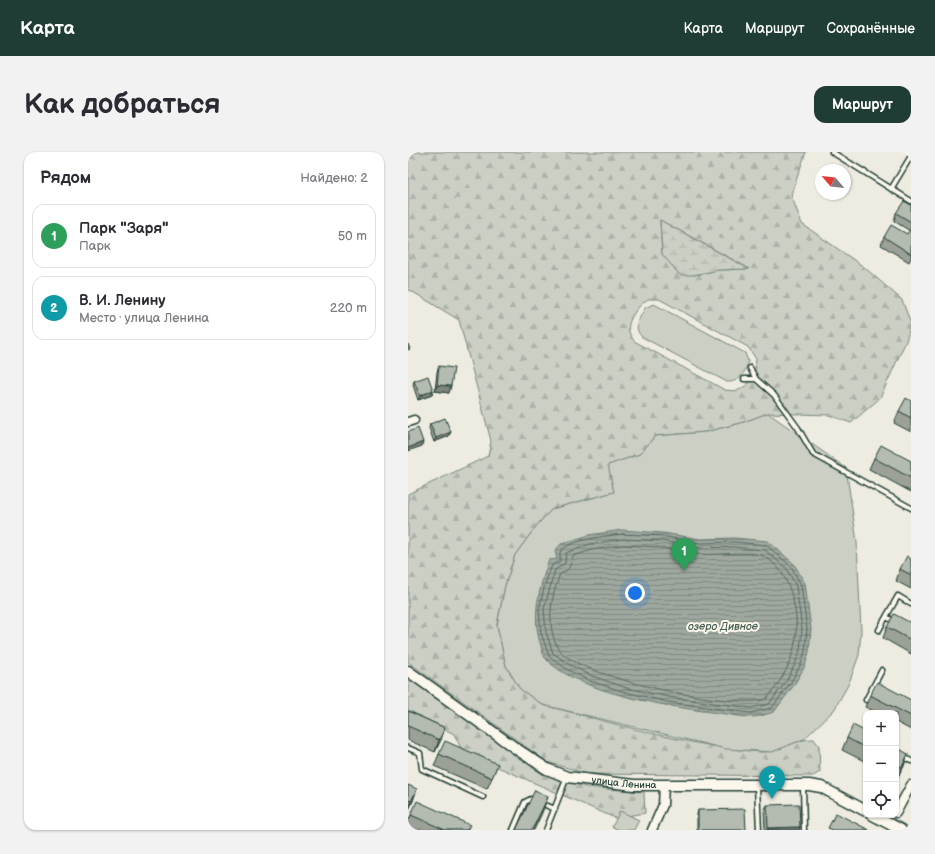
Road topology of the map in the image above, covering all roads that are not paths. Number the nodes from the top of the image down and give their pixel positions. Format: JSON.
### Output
{"nodes":[{"id":1,"x":832,"y":152,"type":"edge"},
{"id":2,"x":911,"y":156,"type":"edge"},
{"id":3,"x":891,"y":189,"type":"junction"},
{"id":4,"x":911,"y":201,"type":"edge"},
{"id":5,"x":750,"y":368,"type":"dead end"},
{"id":6,"x":744,"y":379,"type":"dead end"},
{"id":7,"x":756,"y":379,"type":"junction"},
{"id":8,"x":911,"y":508,"type":"edge"},
{"id":9,"x":911,"y":604,"type":"edge"},
{"id":10,"x":886,"y":617,"type":"junction"},
{"id":11,"x":899,"y":624,"type":"edge"},
{"id":12,"x":880,"y":630,"type":"dead end"},
{"id":13,"x":882,"y":670,"type":"dead end"},
{"id":14,"x":408,"y":671,"type":"edge"},
{"id":15,"x":875,"y":683,"type":"junction"},
{"id":16,"x":881,"y":686,"type":"edge"},
{"id":17,"x":866,"y":700,"type":"dead end"},
{"id":18,"x":408,"y":748,"type":"edge"},
{"id":19,"x":899,"y":755,"type":"edge"},
{"id":20,"x":911,"y":761,"type":"edge"},
{"id":21,"x":567,"y":777,"type":"junction"},
{"id":22,"x":756,"y":784,"type":"junction"},
{"id":23,"x":664,"y":785,"type":"junction"},
{"id":24,"x":803,"y":785,"type":"junction"},
{"id":25,"x":911,"y":785,"type":"edge"},
{"id":26,"x":483,"y":796,"type":"dead end"},
{"id":27,"x":555,"y":809,"type":"junction"},
{"id":28,"x":863,"y":809,"type":"edge"},
{"id":29,"x":892,"y":821,"type":"edge"},
{"id":30,"x":512,"y":830,"type":"edge"},
{"id":31,"x":546,"y":830,"type":"edge"},
{"id":32,"x":652,"y":830,"type":"edge"},
{"id":33,"x":758,"y":830,"type":"edge"},
{"id":34,"x":804,"y":830,"type":"edge"},
{"id":35,"x":901,"y":830,"type":"edge"}],
"edges":[{"from":1,"to":3,"type":"lane"},
{"from":2,"to":3,"type":"lane"},
{"from":3,"to":4,"type":"lane"},
{"from":5,"to":7,"type":"lane"},
{"from":6,"to":7,"type":"lane"},
{"from":7,"to":8,"type":"lane"},
{"from":9,"to":10,"type":"lane"},
{"from":10,"to":11,"type":"lane"},
{"from":10,"to":12,"type":"lane"},
{"from":13,"to":15,"type":"lane"},
{"from":14,"to":21,"type":"street","name":"улица Ленина"},
{"from":15,"to":16,"type":"lane"},
{"from":15,"to":17,"type":"lane"},
{"from":18,"to":26,"type":"lane"},
{"from":19,"to":20,"type":"lane"},
{"from":21,"to":23,"type":"street","name":"улица Ленина"},
{"from":21,"to":27,"type":"lane"},
{"from":22,"to":23,"type":"street","name":"улица Ленина"},
{"from":22,"to":24,"type":"street","name":"улица Ленина"},
{"from":22,"to":33,"type":"lane"},
{"from":23,"to":32,"type":"street"},
{"from":24,"to":28,"type":"street","name":"улица Ленина"},
{"from":24,"to":34,"type":"lane"},
{"from":25,"to":29,"type":"street"},
{"from":27,"to":30,"type":"lane"},
{"from":27,"to":31,"type":"lane"},
{"from":29,"to":35,"type":"street"}]}
